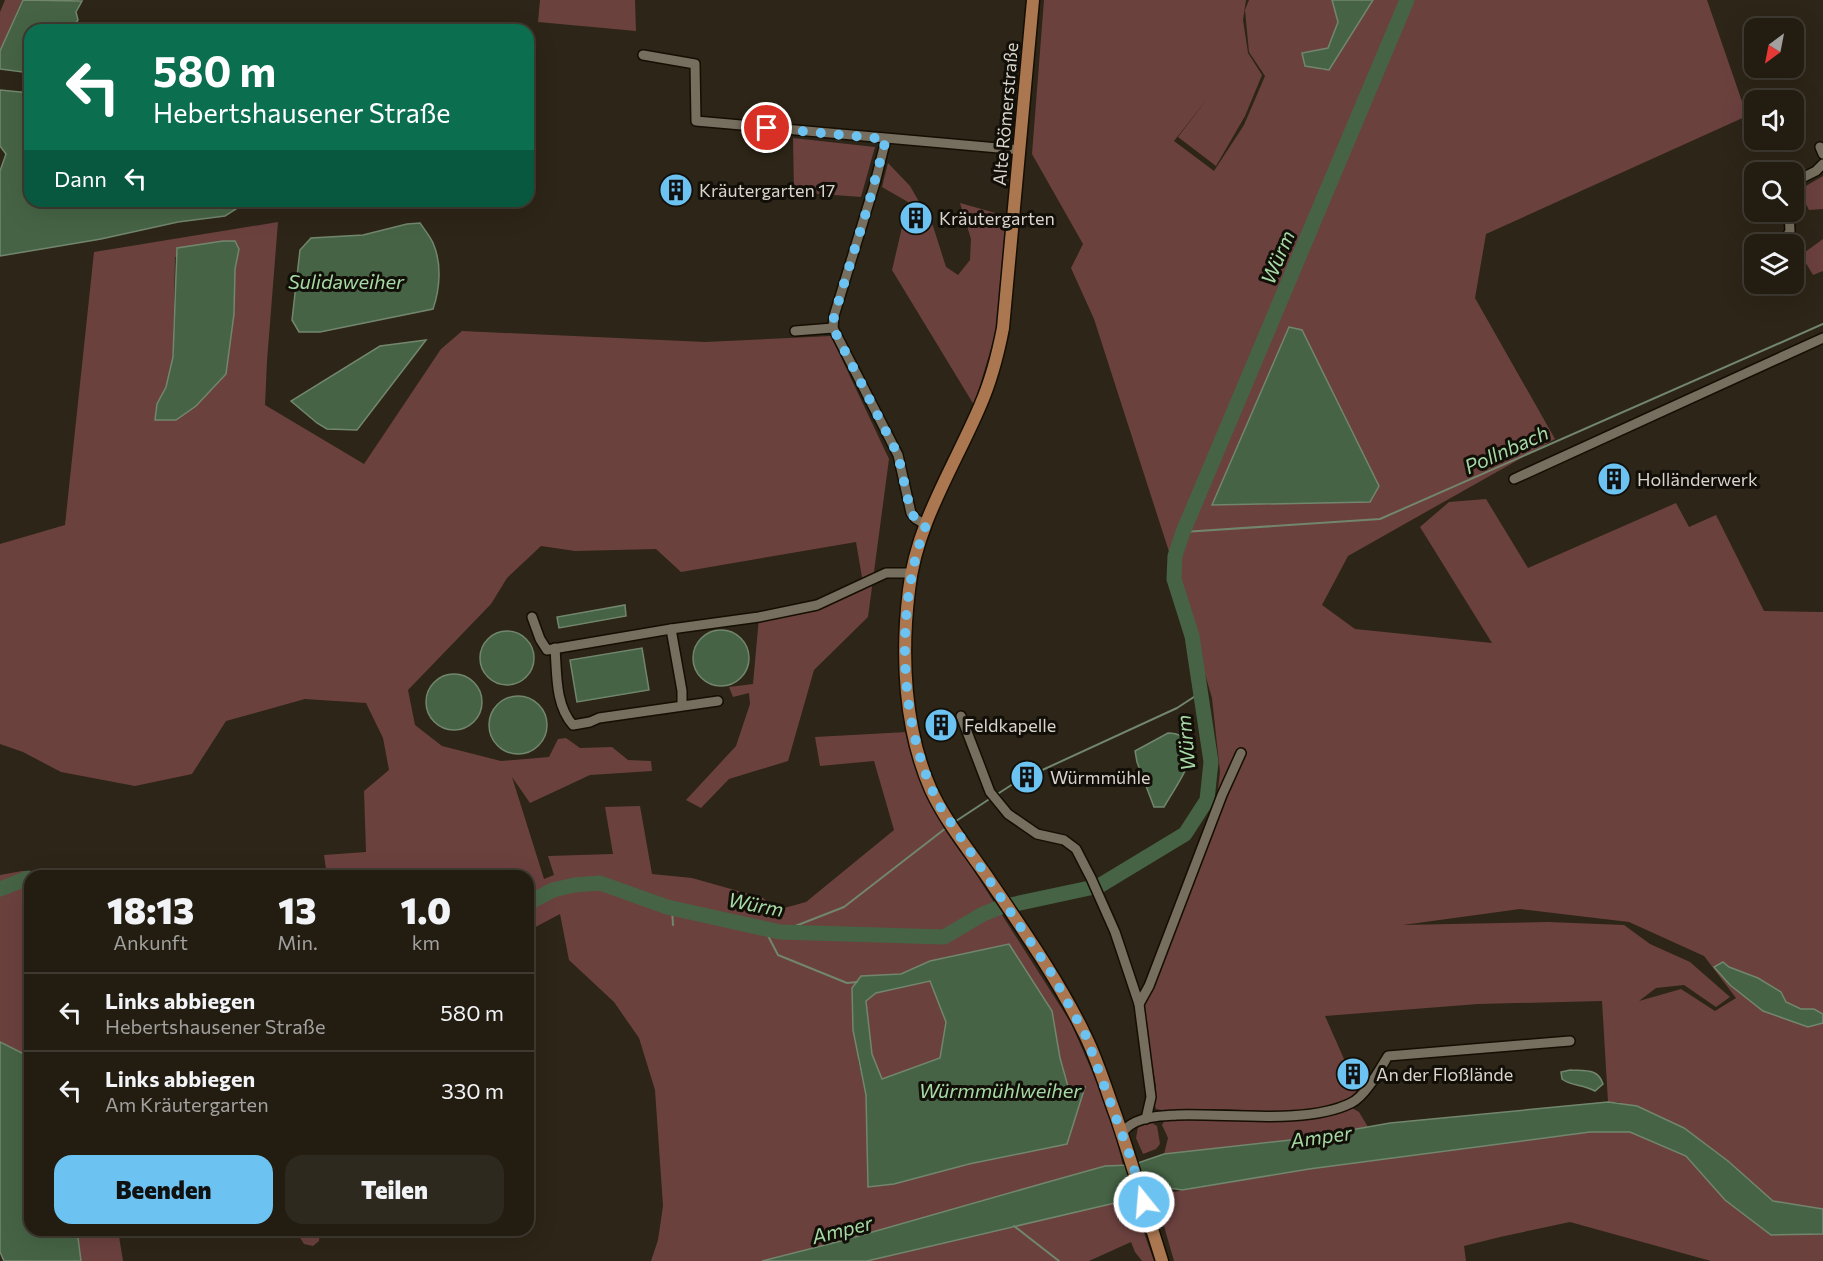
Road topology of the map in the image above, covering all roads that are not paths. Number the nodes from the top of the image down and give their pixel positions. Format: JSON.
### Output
{"nodes":[{"id":1,"x":1033,"y":0,"type":"edge"},
{"id":2,"x":643,"y":55,"type":"dead end"},
{"id":3,"x":886,"y":139,"type":"junction"},
{"id":4,"x":1020,"y":150,"type":"junction"},
{"id":5,"x":1823,"y":164,"type":"edge"},
{"id":6,"x":1804,"y":177,"type":"edge"},
{"id":7,"x":833,"y":328,"type":"junction"},
{"id":8,"x":795,"y":331,"type":"dead end"},
{"id":9,"x":1823,"y":338,"type":"edge"},
{"id":10,"x":1514,"y":479,"type":"dead end"},
{"id":11,"x":926,"y":525,"type":"junction"},
{"id":12,"x":911,"y":573,"type":"junction"},
{"id":13,"x":532,"y":616,"type":"dead end"},
{"id":14,"x":671,"y":628,"type":"junction"},
{"id":15,"x":555,"y":648,"type":"junction"},
{"id":16,"x":718,"y":701,"type":"dead end"},
{"id":17,"x":682,"y":705,"type":"junction"},
{"id":18,"x":961,"y":716,"type":"dead end"},
{"id":19,"x":1241,"y":753,"type":"dead end"},
{"id":20,"x":1139,"y":1004,"type":"junction"},
{"id":21,"x":1570,"y":1041,"type":"dead end"},
{"id":22,"x":1146,"y":1119,"type":"junction"},
{"id":23,"x":1121,"y":1133,"type":"junction"},
{"id":24,"x":1162,"y":1261,"type":"edge"}],
"edges":[{"from":1,"to":4,"type":"main road","name":"Alte Römerstraße"},
{"from":2,"to":3,"type":"street"},
{"from":3,"to":4,"type":"street"},
{"from":3,"to":7,"type":"street"},
{"from":4,"to":11,"type":"main road","name":"Alte Römerstraße"},
{"from":5,"to":6,"type":"street"},
{"from":7,"to":8,"type":"street"},
{"from":7,"to":11,"type":"street"},
{"from":9,"to":10,"type":"street"},
{"from":11,"to":12,"type":"main road","name":"Alte Römerstraße"},
{"from":12,"to":14,"type":"street"},
{"from":12,"to":23,"type":"main road","name":"Alte Römerstraße"},
{"from":13,"to":15,"type":"street"},
{"from":14,"to":15,"type":"street"},
{"from":14,"to":17,"type":"street"},
{"from":15,"to":17,"type":"street"},
{"from":16,"to":17,"type":"street"},
{"from":18,"to":20,"type":"street"},
{"from":19,"to":20,"type":"street"},
{"from":20,"to":22,"type":"street"},
{"from":21,"to":22,"type":"street"},
{"from":22,"to":23,"type":"street"},
{"from":23,"to":24,"type":"main road","name":"Alte Römerstraße"}]}
